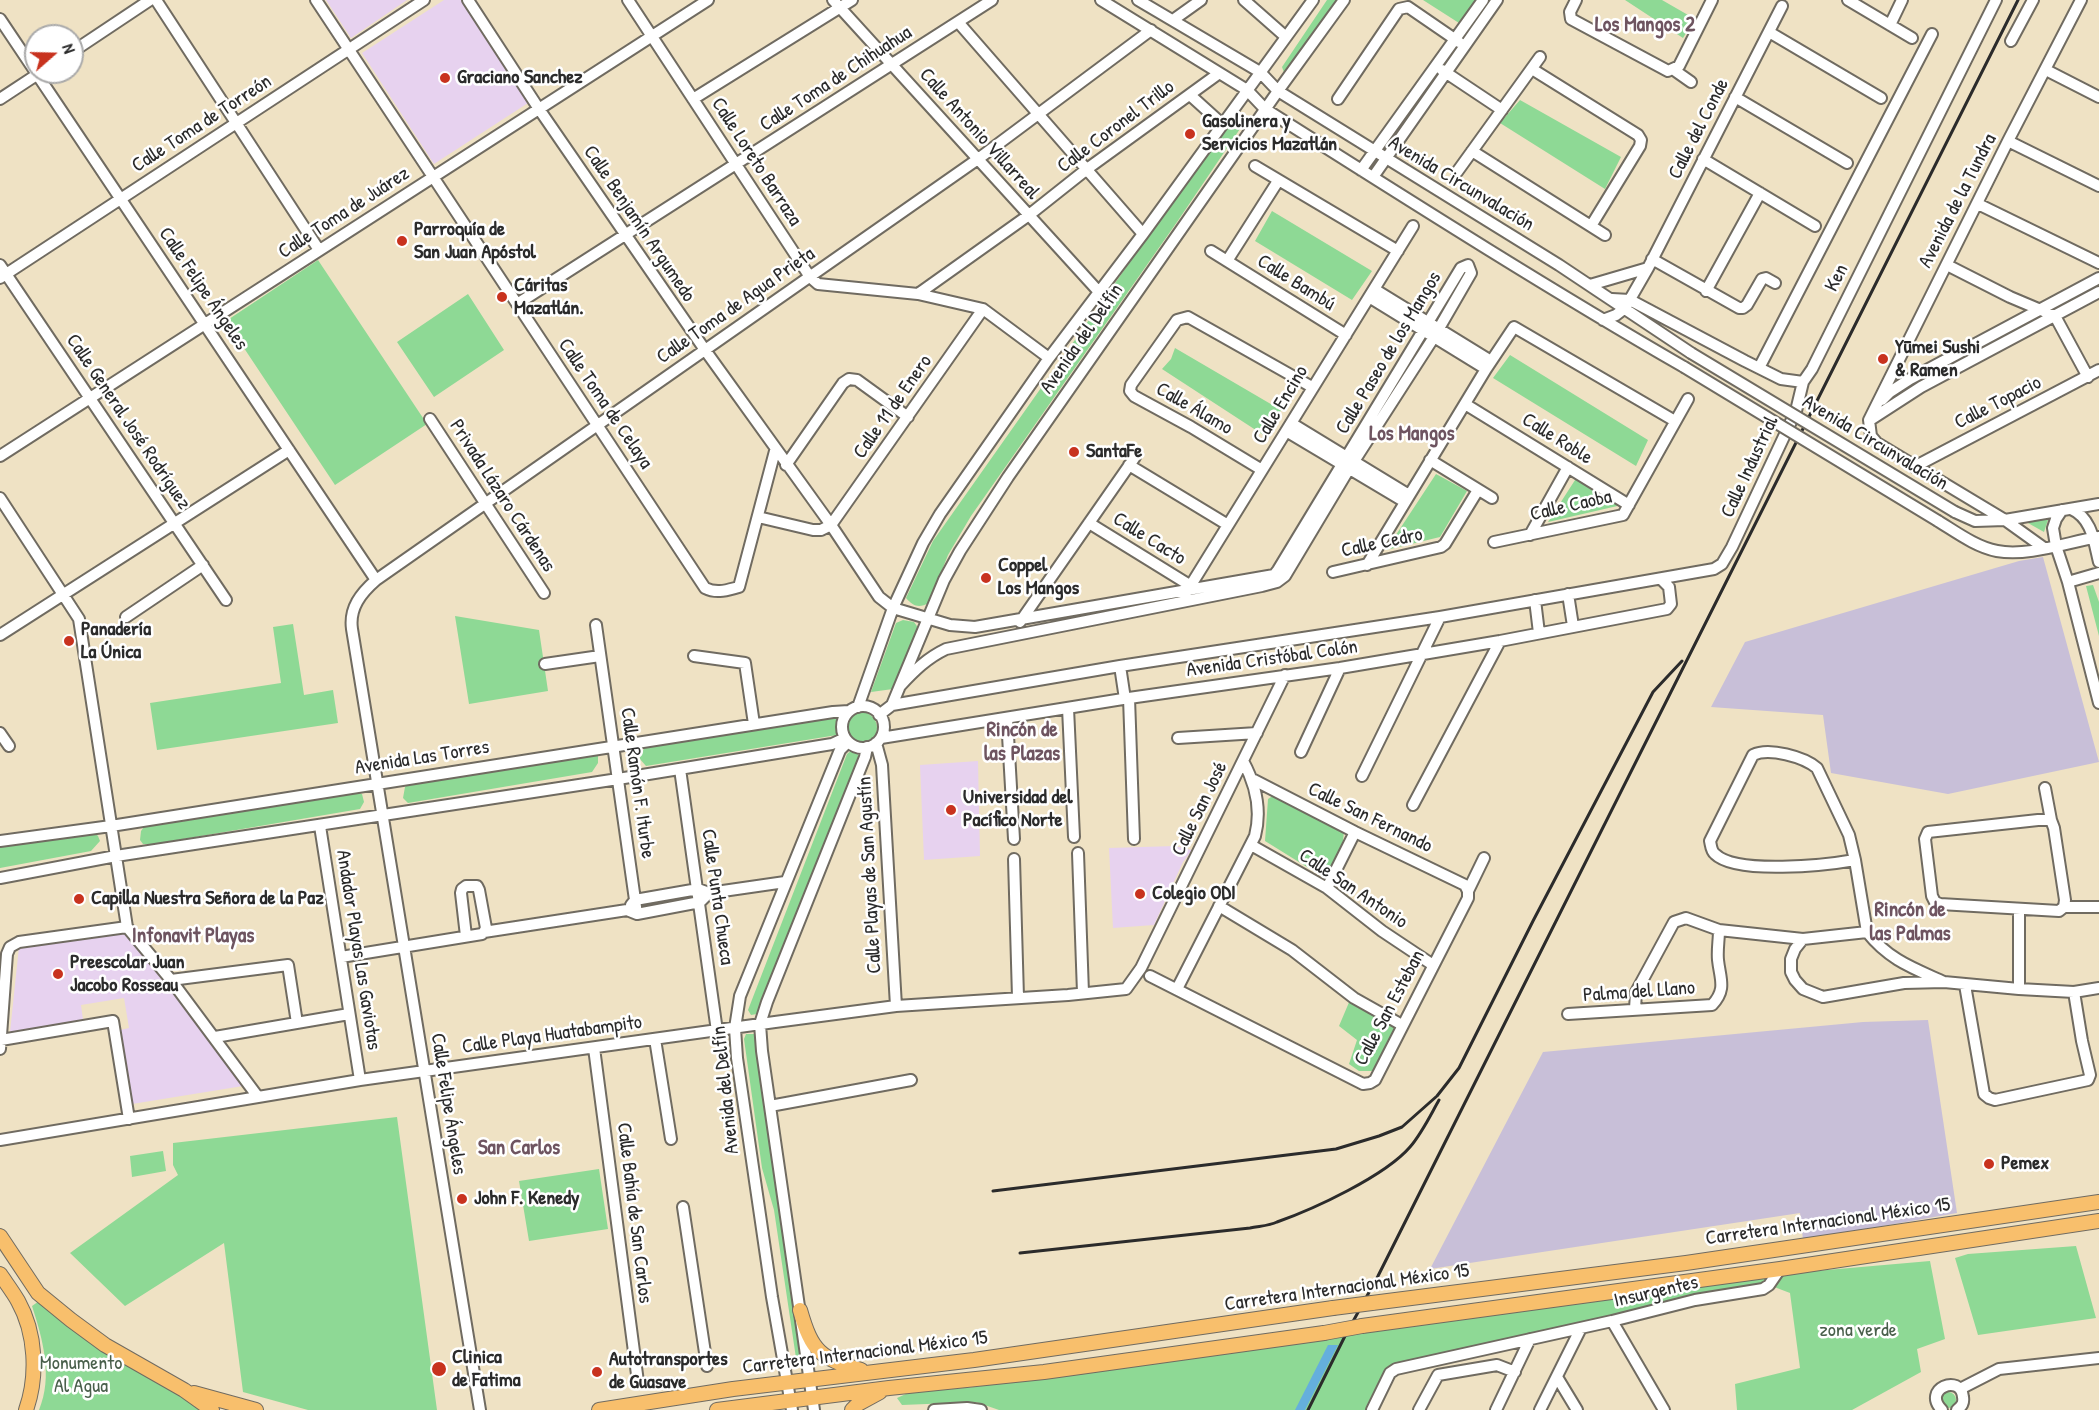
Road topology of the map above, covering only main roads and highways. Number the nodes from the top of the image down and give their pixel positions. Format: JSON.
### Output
{"nodes":[{"id":1,"x":2099,"y":1202,"type":"edge"},
{"id":2,"x":2099,"y":1221,"type":"edge"},
{"id":3,"x":0,"y":1236,"type":"edge"},
{"id":4,"x":0,"y":1274,"type":"edge"},
{"id":5,"x":800,"y":1310,"type":"road end"},
{"id":6,"x":866,"y":1372,"type":"junction"},
{"id":7,"x":889,"y":1388,"type":"junction"},
{"id":8,"x":184,"y":1390,"type":"junction"},
{"id":9,"x":813,"y":1404,"type":"edge"},
{"id":10,"x":791,"y":1405,"type":"edge"},
{"id":11,"x":740,"y":1409,"type":"edge"},
{"id":12,"x":26,"y":1410,"type":"edge"},
{"id":13,"x":212,"y":1410,"type":"edge"},
{"id":14,"x":256,"y":1410,"type":"edge"},
{"id":15,"x":599,"y":1410,"type":"edge"},
{"id":16,"x":717,"y":1410,"type":"edge"},
{"id":17,"x":852,"y":1410,"type":"edge"}],
"edges":[{"from":1,"to":6,"type":"main road","name":"Carretera Internacional México 15","bridge":true},
{"from":2,"to":7,"type":"main road","name":"Carretera Internacional México 15","bridge":true},
{"from":3,"to":8,"type":"main road"},
{"from":4,"to":12,"type":"main road"},
{"from":5,"to":6,"type":"main road"},
{"from":6,"to":15,"type":"main road","name":"Carretera Internacional México 15"},
{"from":7,"to":9,"type":"main road","name":"Carretera Internacional México 15"},
{"from":7,"to":17,"type":"main road"},
{"from":8,"to":13,"type":"main road"},
{"from":8,"to":14,"type":"main road"},
{"from":9,"to":10,"type":"main road","name":"Carretera Internacional México 15"},
{"from":10,"to":11,"type":"main road","name":"Carretera Internacional México 15"},
{"from":11,"to":16,"type":"main road","name":"Carretera Internacional México 15"}]}
